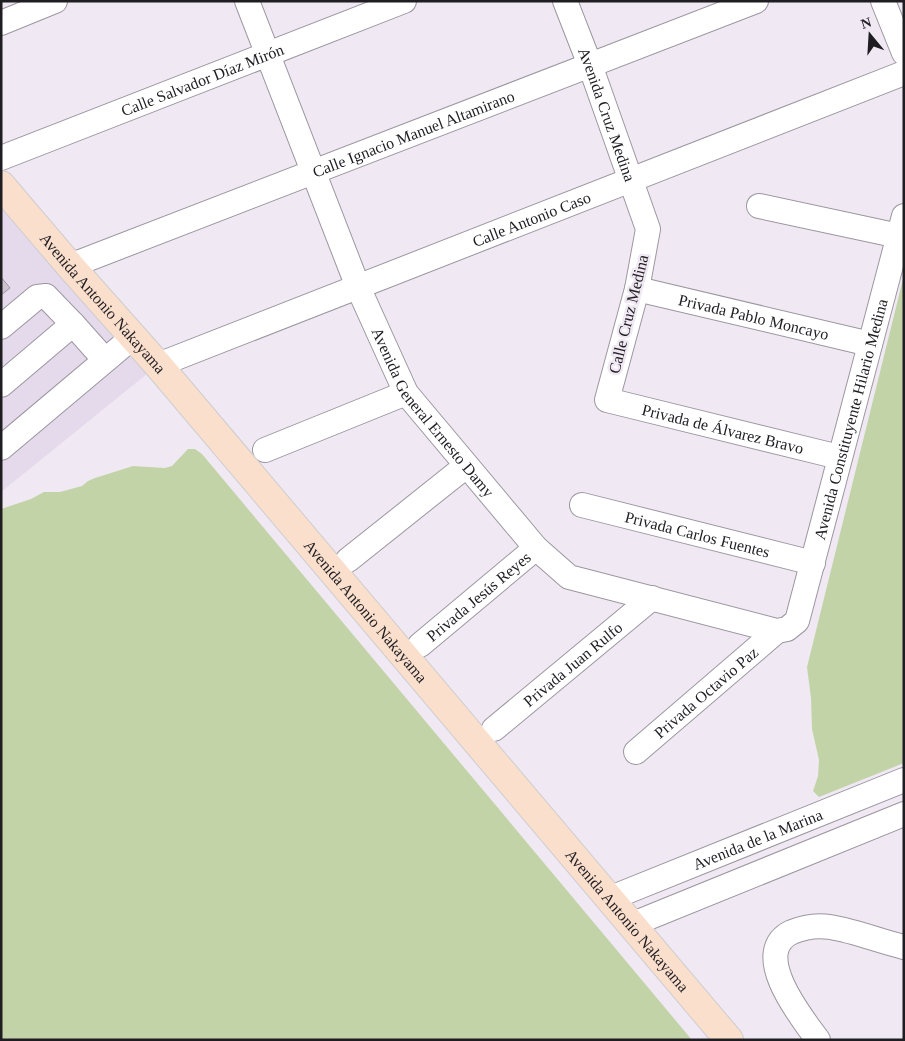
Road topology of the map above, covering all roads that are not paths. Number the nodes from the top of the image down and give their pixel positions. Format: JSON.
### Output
{"nodes":[{"id":1,"x":55,"y":1,"type":"edge"},
{"id":2,"x":247,"y":1,"type":"edge"},
{"id":3,"x":404,"y":1,"type":"edge"},
{"id":4,"x":565,"y":1,"type":"edge"},
{"id":5,"x":756,"y":1,"type":"edge"},
{"id":6,"x":884,"y":1,"type":"edge"},
{"id":7,"x":1,"y":23,"type":"edge"},
{"id":8,"x":904,"y":53,"type":"edge"},
{"id":9,"x":268,"y":54,"type":"junction"},
{"id":10,"x":590,"y":65,"type":"junction"},
{"id":11,"x":904,"y":73,"type":"edge"},
{"id":12,"x":1,"y":158,"type":"edge"},
{"id":13,"x":313,"y":172,"type":"junction"},
{"id":14,"x":630,"y":180,"type":"junction"},
{"id":15,"x":1,"y":185,"type":"edge"},
{"id":16,"x":759,"y":206,"type":"dead end"},
{"id":17,"x":902,"y":226,"type":"edge"},
{"id":18,"x":648,"y":228,"type":"joint"},
{"id":19,"x":70,"y":266,"type":"junction"},
{"id":20,"x":358,"y":287,"type":"junction"},
{"id":21,"x":637,"y":289,"type":"junction"},
{"id":22,"x":73,"y":324,"type":"junction"},
{"id":23,"x":1,"y":327,"type":"edge"},
{"id":24,"x":133,"y":337,"type":"junction"},
{"id":25,"x":870,"y":344,"type":"junction"},
{"id":26,"x":105,"y":360,"type":"junction"},
{"id":27,"x":158,"y":365,"type":"junction"},
{"id":28,"x":1,"y":385,"type":"edge"},
{"id":29,"x":406,"y":394,"type":"junction"},
{"id":30,"x":606,"y":400,"type":"joint"},
{"id":31,"x":1,"y":448,"type":"edge"},
{"id":32,"x":265,"y":450,"type":"dead end"},
{"id":33,"x":840,"y":457,"type":"junction"},
{"id":34,"x":466,"y":466,"type":"junction"},
{"id":35,"x":582,"y":505,"type":"dead end"},
{"id":36,"x":536,"y":548,"type":"junction"},
{"id":37,"x":348,"y":560,"type":"dead end"},
{"id":38,"x":813,"y":562,"type":"junction"},
{"id":39,"x":652,"y":598,"type":"junction"},
{"id":40,"x":787,"y":626,"type":"junction"},
{"id":41,"x":420,"y":645,"type":"dead end"},
{"id":42,"x":494,"y":729,"type":"dead end"},
{"id":43,"x":636,"y":752,"type":"dead end"},
{"id":44,"x":904,"y":780,"type":"edge"},
{"id":45,"x":904,"y":814,"type":"edge"},
{"id":46,"x":611,"y":898,"type":"junction"},
{"id":47,"x":633,"y":924,"type":"junction"},
{"id":48,"x":904,"y":947,"type":"edge"},
{"id":49,"x":730,"y":1040,"type":"edge"},
{"id":50,"x":818,"y":1040,"type":"edge"}],
"edges":[{"from":1,"to":7,"type":"street"},
{"from":2,"to":9,"type":"street","name":"Avenida General Ernesto Damy"},
{"from":3,"to":9,"type":"street","name":"Calle Salvador Díaz Mirón"},
{"from":4,"to":10,"type":"street","name":"Avenida Cruz Medina"},
{"from":5,"to":10,"type":"street","name":"Calle Ignacio Manuel Altamirano"},
{"from":6,"to":8,"type":"street"},
{"from":9,"to":12,"type":"street","name":"Calle Salvador Díaz Mirón"},
{"from":9,"to":13,"type":"street","name":"Avenida General Ernesto Damy"},
{"from":10,"to":13,"type":"street","name":"Calle Ignacio Manuel Altamirano"},
{"from":10,"to":14,"type":"street","name":"Avenida Cruz Medina"},
{"from":11,"to":14,"type":"street","name":"Calle Antonio Caso"},
{"from":13,"to":19,"type":"street","name":"Calle Ignacio Manuel Altamirano"},
{"from":13,"to":20,"type":"street","name":"Avenida General Ernesto Damy"},
{"from":14,"to":18,"type":"street","name":"Avenida Cruz Medina"},
{"from":14,"to":20,"type":"street","name":"Calle Antonio Caso"},
{"from":15,"to":19,"type":"main road","name":"Avenida Antonio Nakayama"},
{"from":16,"to":17,"type":"street"},
{"from":17,"to":25,"type":"street","name":"Avenida Constituyente Hilario Medina"},
{"from":18,"to":21,"type":"street","name":"Calle Cruz Medina"},
{"from":19,"to":24,"type":"main road","name":"Avenida Antonio Nakayama"},
{"from":20,"to":27,"type":"street","name":"Calle Antonio Caso"},
{"from":20,"to":29,"type":"street","name":"Avenida General Ernesto Damy"},
{"from":21,"to":25,"type":"street","name":"Privada Pablo Moncayo"},
{"from":21,"to":30,"type":"street","name":"Calle Cruz Medina"},
{"from":22,"to":23,"type":"street"},
{"from":22,"to":26,"type":"street"},
{"from":22,"to":28,"type":"street"},
{"from":24,"to":26,"type":"street"},
{"from":24,"to":27,"type":"main road","name":"Avenida Antonio Nakayama"},
{"from":25,"to":33,"type":"street","name":"Avenida Constituyente Hilario Medina"},
{"from":26,"to":31,"type":"street"},
{"from":27,"to":46,"type":"main road","name":"Avenida Antonio Nakayama"},
{"from":29,"to":32,"type":"street"},
{"from":29,"to":34,"type":"street","name":"Avenida General Ernesto Damy"},
{"from":30,"to":33,"type":"street","name":"Privada de Álvarez Bravo"},
{"from":33,"to":38,"type":"street","name":"Avenida Constituyente Hilario Medina"},
{"from":34,"to":36,"type":"street","name":"Avenida General Ernesto Damy"},
{"from":34,"to":37,"type":"street"},
{"from":35,"to":38,"type":"street","name":"Privada Carlos Fuentes"},
{"from":36,"to":39,"type":"street","name":"Avenida General Ernesto Damy"},
{"from":36,"to":41,"type":"street","name":"Privada Jesús Reyes"},
{"from":38,"to":40,"type":"street","name":"Avenida Constituyente Hilario Medina"},
{"from":39,"to":40,"type":"street","name":"Avenida General Ernesto Damy"},
{"from":39,"to":42,"type":"street","name":"Privada Juan Rulfo"},
{"from":40,"to":43,"type":"street","name":"Privada Octavio Paz"},
{"from":44,"to":46,"type":"street","name":"Avenida de la Marina"},
{"from":45,"to":47,"type":"street","name":"Avenida de la Marina"},
{"from":46,"to":47,"type":"main road","name":"Avenida Antonio Nakayama"},
{"from":47,"to":49,"type":"main road","name":"Avenida Antonio Nakayama"},
{"from":48,"to":50,"type":"street"}]}
